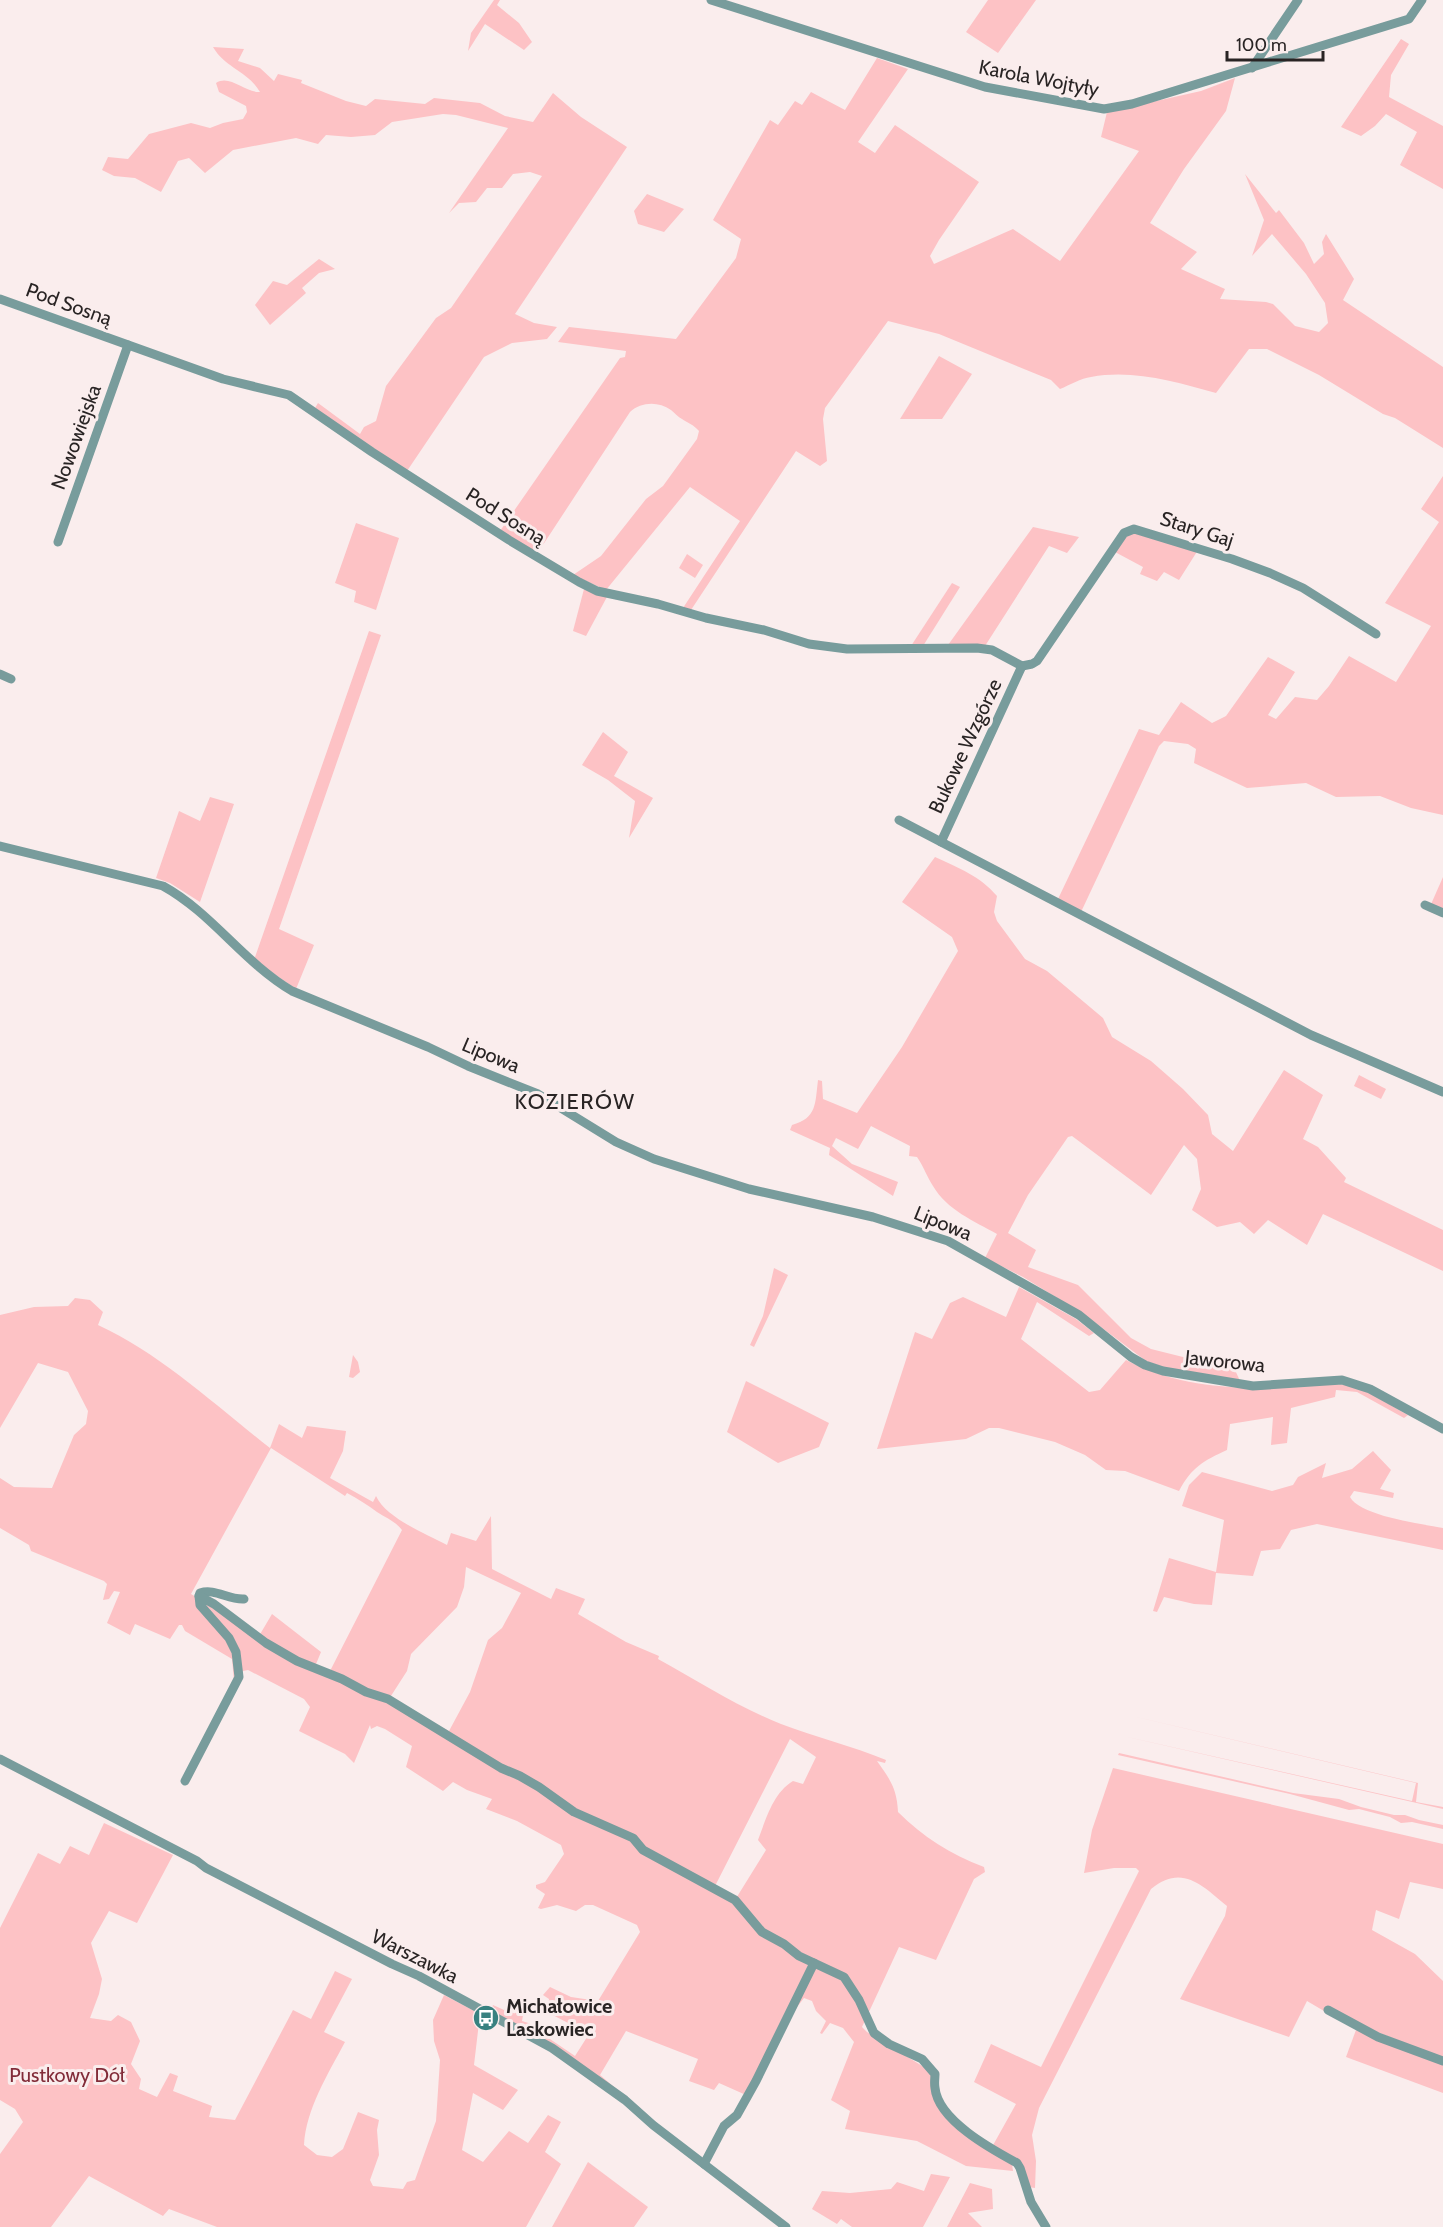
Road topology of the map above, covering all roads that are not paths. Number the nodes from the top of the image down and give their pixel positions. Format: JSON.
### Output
{"nodes":[{"id":1,"x":711,"y":0,"type":"edge"},
{"id":2,"x":1298,"y":0,"type":"edge"},
{"id":3,"x":1422,"y":0,"type":"edge"},
{"id":4,"x":1252,"y":68,"type":"junction"},
{"id":5,"x":0,"y":298,"type":"edge"},
{"id":6,"x":128,"y":345,"type":"junction"},
{"id":7,"x":58,"y":542,"type":"dead end"},
{"id":8,"x":1376,"y":634,"type":"dead end"},
{"id":9,"x":1022,"y":666,"type":"junction"},
{"id":10,"x":0,"y":674,"type":"edge"},
{"id":11,"x":11,"y":680,"type":"dead end"},
{"id":12,"x":899,"y":820,"type":"dead end"},
{"id":13,"x":941,"y":842,"type":"junction"},
{"id":14,"x":0,"y":846,"type":"edge"},
{"id":15,"x":1425,"y":905,"type":"dead end"},
{"id":16,"x":1443,"y":913,"type":"edge"},
{"id":17,"x":1443,"y":1092,"type":"edge"},
{"id":18,"x":1019,"y":1281,"type":"joint"},
{"id":19,"x":1443,"y":1429,"type":"edge"},
{"id":20,"x":199,"y":1596,"type":"junction"},
{"id":21,"x":244,"y":1599,"type":"dead end"},
{"id":22,"x":0,"y":1760,"type":"edge"},
{"id":23,"x":185,"y":1781,"type":"dead end"},
{"id":24,"x":814,"y":1963,"type":"junction"},
{"id":25,"x":1328,"y":2010,"type":"dead end"},
{"id":26,"x":1443,"y":2061,"type":"edge"},
{"id":27,"x":704,"y":2164,"type":"junction"},
{"id":28,"x":786,"y":2227,"type":"edge"},
{"id":29,"x":1046,"y":2227,"type":"edge"}],
"edges":[{"from":1,"to":4,"type":"street","name":"Karola Wojtyły"},
{"from":2,"to":4,"type":"street"},
{"from":3,"to":4,"type":"street","name":"Karola Wojtyły"},
{"from":5,"to":6,"type":"street","name":"Pod Sosną"},
{"from":6,"to":7,"type":"street","name":"Nowowiejska"},
{"from":6,"to":9,"type":"street","name":"Pod Sosną"},
{"from":8,"to":9,"type":"street","name":"Stary Gaj"},
{"from":9,"to":13,"type":"street","name":"Bukowe Wzgórze"},
{"from":10,"to":11,"type":"street"},
{"from":12,"to":13,"type":"street"},
{"from":13,"to":17,"type":"street"},
{"from":14,"to":18,"type":"street","name":"Lipowa"},
{"from":15,"to":16,"type":"street"},
{"from":18,"to":19,"type":"street","name":"Jaworowa"},
{"from":20,"to":21,"type":"street"},
{"from":20,"to":23,"type":"street"},
{"from":20,"to":24,"type":"street"},
{"from":22,"to":27,"type":"street","name":"Warszawka"},
{"from":24,"to":27,"type":"street"},
{"from":24,"to":29,"type":"street"},
{"from":25,"to":26,"type":"street"},
{"from":27,"to":28,"type":"street","name":"Warszawka"}]}
